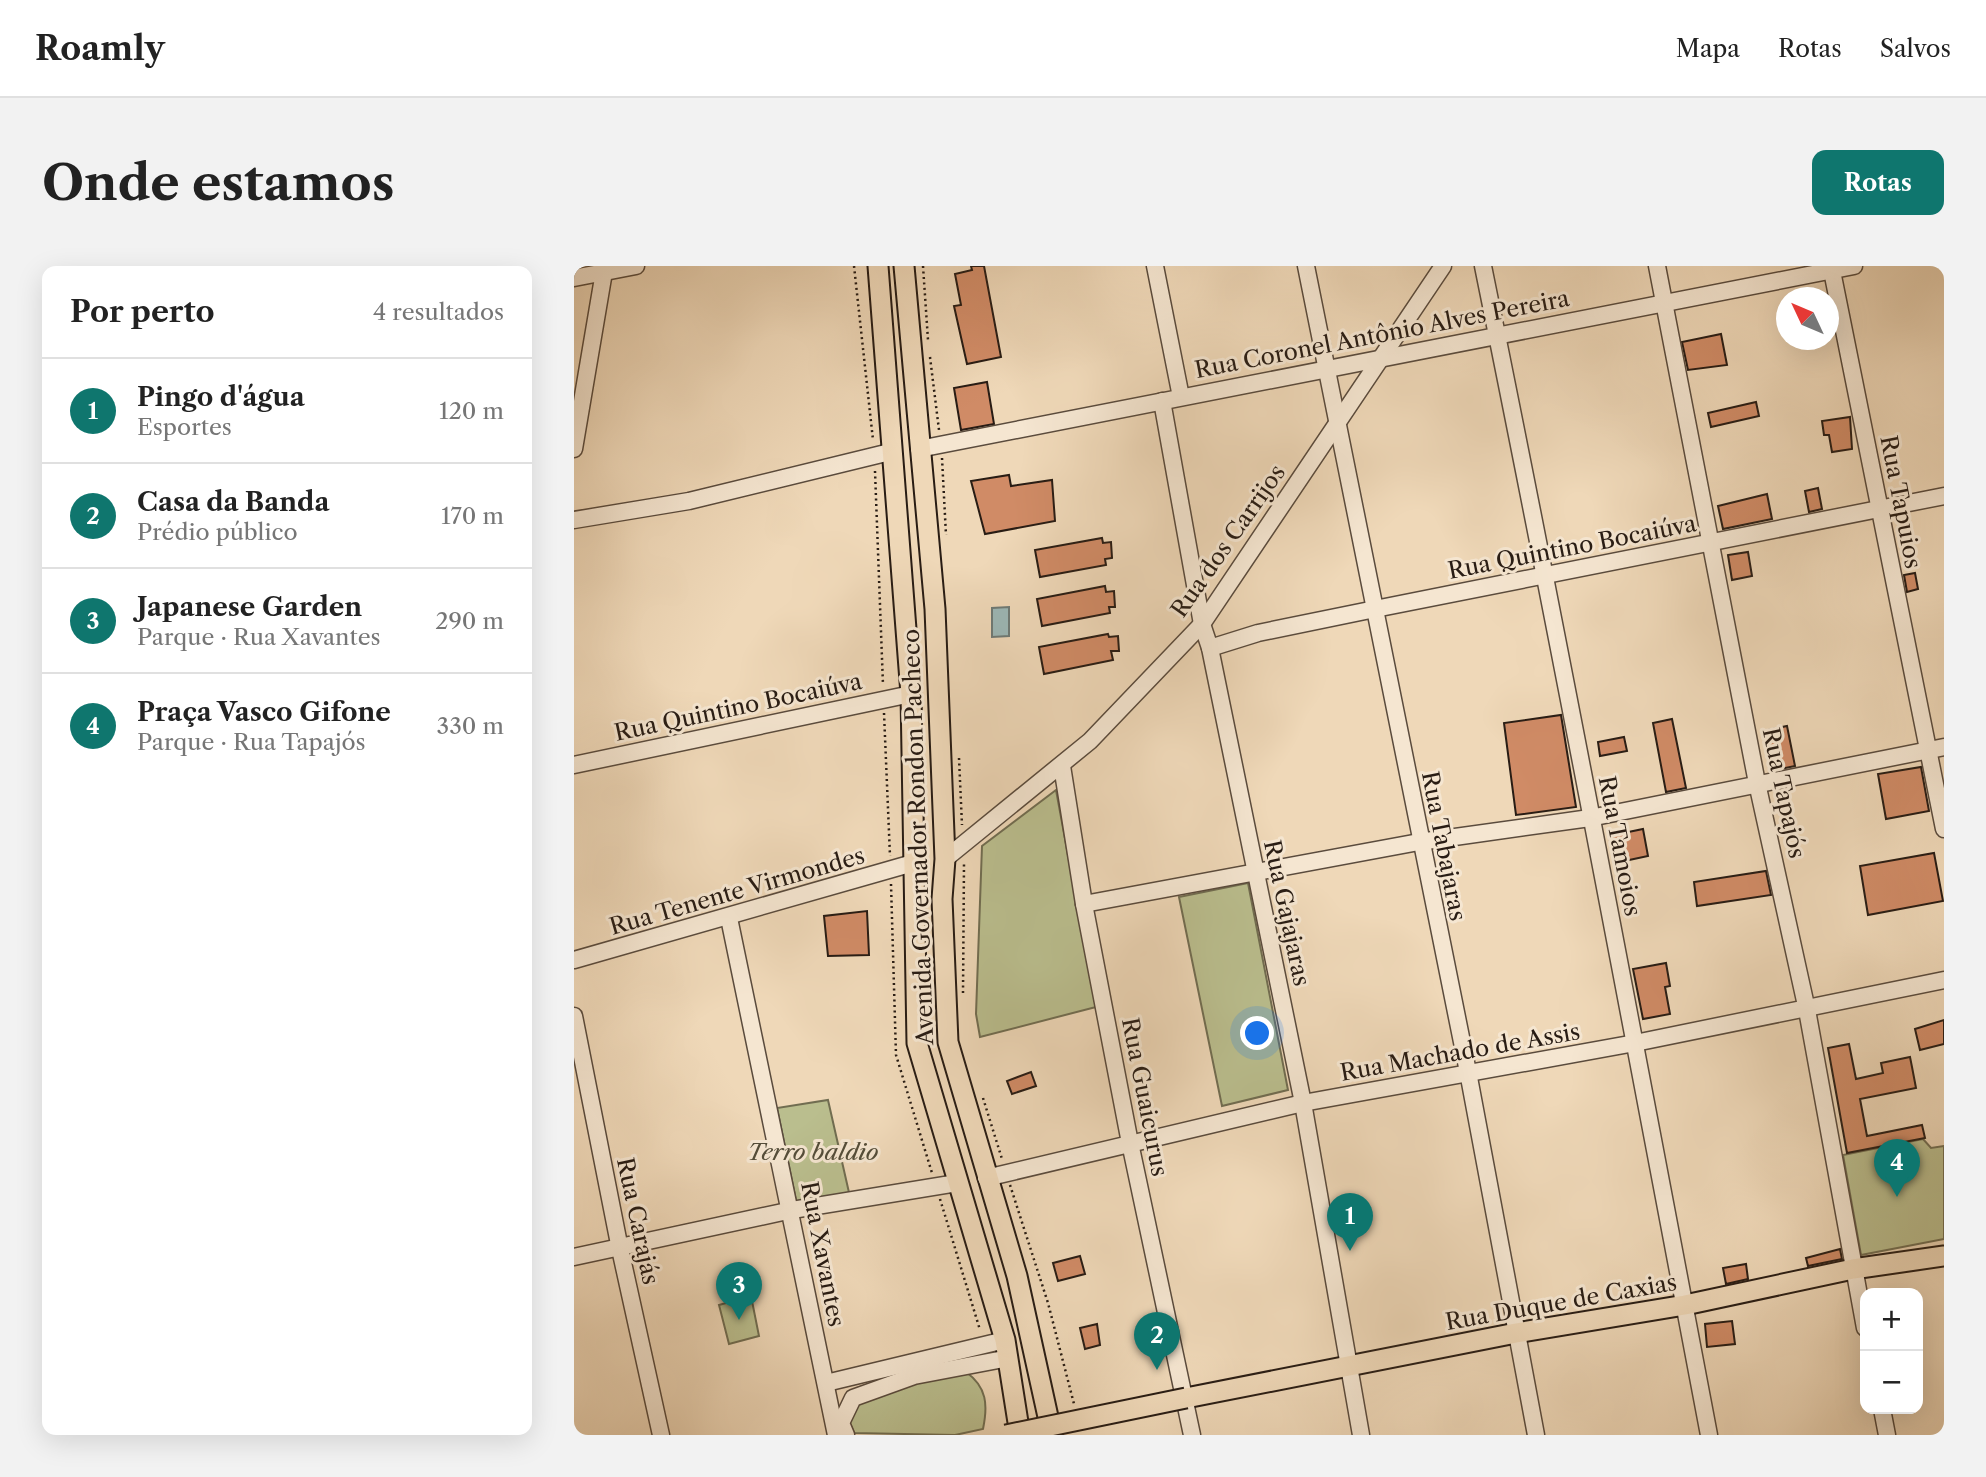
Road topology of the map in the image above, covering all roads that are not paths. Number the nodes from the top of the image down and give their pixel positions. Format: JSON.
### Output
{"nodes":[{"id":1,"x":636,"y":266,"type":"edge"},
{"id":2,"x":878,"y":266,"type":"edge"},
{"id":3,"x":904,"y":266,"type":"edge"},
{"id":4,"x":1155,"y":266,"type":"edge"},
{"id":5,"x":1306,"y":266,"type":"edge"},
{"id":6,"x":1443,"y":266,"type":"edge"},
{"id":7,"x":1483,"y":266,"type":"edge"},
{"id":8,"x":1657,"y":266,"type":"edge"},
{"id":9,"x":1854,"y":266,"type":"edge"},
{"id":10,"x":1832,"y":268,"type":"edge"},
{"id":11,"x":605,"y":269,"type":"edge"},
{"id":12,"x":574,"y":278,"type":"edge"},
{"id":13,"x":1664,"y":303,"type":"junction"},
{"id":14,"x":1496,"y":338,"type":"junction"},
{"id":15,"x":1382,"y":359,"type":"junction"},
{"id":16,"x":1326,"y":370,"type":"junction"},
{"id":17,"x":1181,"y":397,"type":"junction"},
{"id":18,"x":1162,"y":401,"type":"junction"},
{"id":19,"x":1338,"y":424,"type":"junction"},
{"id":20,"x":574,"y":449,"type":"edge"},
{"id":21,"x":919,"y":449,"type":"junction"},
{"id":22,"x":890,"y":452,"type":"junction"},
{"id":23,"x":1944,"y":495,"type":"edge"},
{"id":24,"x":1879,"y":510,"type":"junction"},
{"id":25,"x":574,"y":520,"type":"edge"},
{"id":26,"x":1710,"y":543,"type":"junction"},
{"id":27,"x":1544,"y":576,"type":"junction"},
{"id":28,"x":1376,"y":609,"type":"junction"},
{"id":29,"x":1202,"y":624,"type":"junction"},
{"id":30,"x":1210,"y":648,"type":"junction"},
{"id":31,"x":911,"y":694,"type":"junction"},
{"id":32,"x":1936,"y":748,"type":"edge"},
{"id":33,"x":574,"y":765,"type":"edge"},
{"id":34,"x":1062,"y":766,"type":"junction"},
{"id":35,"x":1757,"y":783,"type":"junction"},
{"id":36,"x":1590,"y":818,"type":"junction"},
{"id":37,"x":1944,"y":829,"type":"edge"},
{"id":38,"x":1419,"y":842,"type":"junction"},
{"id":39,"x":945,"y":859,"type":"junction"},
{"id":40,"x":912,"y":863,"type":"junction"},
{"id":41,"x":1255,"y":873,"type":"junction"},
{"id":42,"x":1084,"y":904,"type":"junction"},
{"id":43,"x":729,"y":918,"type":"junction"},
{"id":44,"x":574,"y":960,"type":"edge"},
{"id":45,"x":1944,"y":980,"type":"edge"},
{"id":46,"x":1807,"y":1010,"type":"junction"},
{"id":47,"x":574,"y":1016,"type":"edge"},
{"id":48,"x":1635,"y":1043,"type":"junction"},
{"id":49,"x":1468,"y":1072,"type":"junction"},
{"id":50,"x":1303,"y":1103,"type":"junction"},
{"id":51,"x":1130,"y":1143,"type":"junction"},
{"id":52,"x":986,"y":1178,"type":"junction"},
{"id":53,"x":957,"y":1183,"type":"junction"},
{"id":54,"x":792,"y":1210,"type":"junction"},
{"id":55,"x":620,"y":1249,"type":"junction"},
{"id":56,"x":1944,"y":1256,"type":"edge"},
{"id":57,"x":574,"y":1258,"type":"edge"},
{"id":58,"x":1853,"y":1269,"type":"junction"},
{"id":59,"x":1860,"y":1303,"type":"edge"},
{"id":60,"x":1685,"y":1305,"type":"junction"},
{"id":61,"x":1516,"y":1333,"type":"junction"},
{"id":62,"x":1007,"y":1349,"type":"junction"},
{"id":63,"x":1348,"y":1365,"type":"junction"},
{"id":64,"x":826,"y":1383,"type":"junction"},
{"id":65,"x":1186,"y":1398,"type":"junction"},
{"id":66,"x":1883,"y":1414,"type":"edge"},
{"id":67,"x":661,"y":1435,"type":"edge"},
{"id":68,"x":836,"y":1435,"type":"edge"},
{"id":69,"x":846,"y":1435,"type":"edge"},
{"id":70,"x":1006,"y":1435,"type":"edge"},
{"id":71,"x":1020,"y":1435,"type":"edge"},
{"id":72,"x":1052,"y":1435,"type":"edge"},
{"id":73,"x":1192,"y":1435,"type":"edge"},
{"id":74,"x":1361,"y":1435,"type":"edge"},
{"id":75,"x":1536,"y":1435,"type":"edge"},
{"id":76,"x":1709,"y":1435,"type":"edge"},
{"id":77,"x":1887,"y":1435,"type":"edge"}],
"edges":[{"from":1,"to":11,"type":"street"},
{"from":2,"to":22,"type":"main road","name":"Avenida Governador Rondon Pacheco"},
{"from":3,"to":21,"type":"main road","name":"Avenida Governador Rondon Pacheco"},
{"from":4,"to":17,"type":"street"},
{"from":5,"to":16,"type":"street","name":"Rua Tabajaras"},
{"from":6,"to":15,"type":"street","name":"Rua dos Carrijos"},
{"from":7,"to":14,"type":"street","name":"Rua Tamoios"},
{"from":8,"to":13,"type":"street","name":"Rua Tapajós"},
{"from":9,"to":10,"type":"street","name":"Rua Coronel Antônio Alves Pereira"},
{"from":10,"to":13,"type":"street","name":"Rua Coronel Antônio Alves Pereira"},
{"from":10,"to":24,"type":"street","name":"Rua Tapuios"},
{"from":11,"to":12,"type":"street"},
{"from":11,"to":20,"type":"street"},
{"from":13,"to":14,"type":"street","name":"Rua Coronel Antônio Alves Pereira"},
{"from":13,"to":26,"type":"street","name":"Rua Tapajós"},
{"from":14,"to":15,"type":"street","name":"Rua Coronel Antônio Alves Pereira"},
{"from":14,"to":27,"type":"street","name":"Rua Tamoios"},
{"from":15,"to":16,"type":"street","name":"Rua Coronel Antônio Alves Pereira"},
{"from":15,"to":19,"type":"street","name":"Rua dos Carrijos"},
{"from":16,"to":17,"type":"street","name":"Rua Coronel Antônio Alves Pereira"},
{"from":16,"to":19,"type":"street","name":"Rua Tabajaras"},
{"from":17,"to":18,"type":"street","name":"Rua Coronel Antônio Alves Pereira"},
{"from":18,"to":21,"type":"street","name":"Rua Coronel Antônio Alves Pereira"},
{"from":18,"to":29,"type":"street","name":"Rua Gajajaras"},
{"from":19,"to":28,"type":"street","name":"Rua Tabajaras"},
{"from":19,"to":29,"type":"street","name":"Rua dos Carrijos"},
{"from":21,"to":39,"type":"main road","name":"Avenida Governador Rondon Pacheco"},
{"from":22,"to":25,"type":"street"},
{"from":22,"to":31,"type":"main road","name":"Avenida Governador Rondon Pacheco"},
{"from":23,"to":24,"type":"street","name":"Rua Quintino Bocaiúva"},
{"from":24,"to":26,"type":"street","name":"Rua Quintino Bocaiúva"},
{"from":24,"to":32,"type":"street","name":"Rua Tapuios"},
{"from":26,"to":27,"type":"street","name":"Rua Quintino Bocaiúva"},
{"from":26,"to":35,"type":"street","name":"Rua Tapajós"},
{"from":27,"to":28,"type":"street","name":"Rua Quintino Bocaiúva"},
{"from":27,"to":36,"type":"street","name":"Rua Tamoios"},
{"from":28,"to":30,"type":"street","name":"Rua Quintino Bocaiúva"},
{"from":28,"to":38,"type":"street","name":"Rua Tabajaras"},
{"from":29,"to":30,"type":"street","name":"Rua Gajajaras"},
{"from":29,"to":34,"type":"street","name":"Rua dos Carrijos"},
{"from":30,"to":41,"type":"street","name":"Rua Gajajaras"},
{"from":31,"to":33,"type":"street","name":"Rua Quintino Bocaiúva"},
{"from":31,"to":40,"type":"main road","name":"Avenida Governador Rondon Pacheco"},
{"from":32,"to":35,"type":"street"},
{"from":32,"to":37,"type":"street","name":"Rua Tapuios"},
{"from":34,"to":39,"type":"street","name":"Rua dos Carrijos"},
{"from":34,"to":42,"type":"street","name":"Rua Guaicurus"},
{"from":35,"to":36,"type":"street"},
{"from":35,"to":46,"type":"street","name":"Rua Tapajós"},
{"from":36,"to":38,"type":"street"},
{"from":36,"to":48,"type":"street","name":"Rua Tamoios"},
{"from":38,"to":41,"type":"street"},
{"from":38,"to":49,"type":"street","name":"Rua Tabajaras"},
{"from":39,"to":52,"type":"main road","name":"Avenida Governador Rondon Pacheco"},
{"from":40,"to":43,"type":"street","name":"Rua Tenente Virmondes"},
{"from":40,"to":53,"type":"main road","name":"Avenida Governador Rondon Pacheco"},
{"from":41,"to":42,"type":"street"},
{"from":41,"to":50,"type":"street","name":"Rua Gajajaras"},
{"from":42,"to":51,"type":"street","name":"Rua Guaicurus"},
{"from":43,"to":44,"type":"street","name":"Rua Tenente Virmondes"},
{"from":43,"to":54,"type":"street","name":"Rua Xavantes"},
{"from":45,"to":46,"type":"street","name":"Rua Machado de Assis"},
{"from":46,"to":48,"type":"street","name":"Rua Machado de Assis"},
{"from":46,"to":58,"type":"street","name":"Rua Tapajós"},
{"from":47,"to":55,"type":"street","name":"Rua Carajás"},
{"from":48,"to":49,"type":"street","name":"Rua Machado de Assis"},
{"from":48,"to":60,"type":"street","name":"Rua Tamoios"},
{"from":49,"to":50,"type":"street","name":"Rua Machado de Assis"},
{"from":49,"to":61,"type":"street","name":"Rua Tabajaras"},
{"from":50,"to":51,"type":"street","name":"Rua Machado de Assis"},
{"from":50,"to":63,"type":"street","name":"Rua Gajajaras"},
{"from":51,"to":52,"type":"street","name":"Rua Machado de Assis"},
{"from":51,"to":65,"type":"street","name":"Rua Guaicurus"},
{"from":52,"to":72,"type":"main road","name":"Avenida Governador Rondon Pacheco"},
{"from":53,"to":54,"type":"street"},
{"from":53,"to":62,"type":"main road","name":"Avenida Governador Rondon Pacheco"},
{"from":54,"to":55,"type":"street"},
{"from":54,"to":64,"type":"street","name":"Rua Xavantes"},
{"from":55,"to":57,"type":"street"},
{"from":55,"to":67,"type":"street","name":"Rua Carajás"},
{"from":56,"to":58,"type":"main road","name":"Rua Duque de Caxias"},
{"from":58,"to":59,"type":"street","name":"Rua Tapajós"},
{"from":58,"to":60,"type":"main road","name":"Rua Duque de Caxias"},
{"from":60,"to":61,"type":"main road","name":"Rua Duque de Caxias"},
{"from":60,"to":76,"type":"street","name":"Rua Tamoios"},
{"from":61,"to":63,"type":"main road","name":"Rua Duque de Caxias"},
{"from":61,"to":75,"type":"street","name":"Rua Tabajaras"},
{"from":62,"to":64,"type":"street"},
{"from":62,"to":69,"type":"street"},
{"from":62,"to":71,"type":"main road","name":"Avenida Governador Rondon Pacheco"},
{"from":63,"to":65,"type":"main road","name":"Rua Duque de Caxias"},
{"from":63,"to":74,"type":"street","name":"Rua Gajajaras"},
{"from":64,"to":68,"type":"street","name":"Rua Xavantes"},
{"from":65,"to":70,"type":"main road","name":"Rua Duque de Caxias","bridge":true},
{"from":65,"to":73,"type":"street","name":"Rua Guaicurus"},
{"from":66,"to":77,"type":"street"}]}
